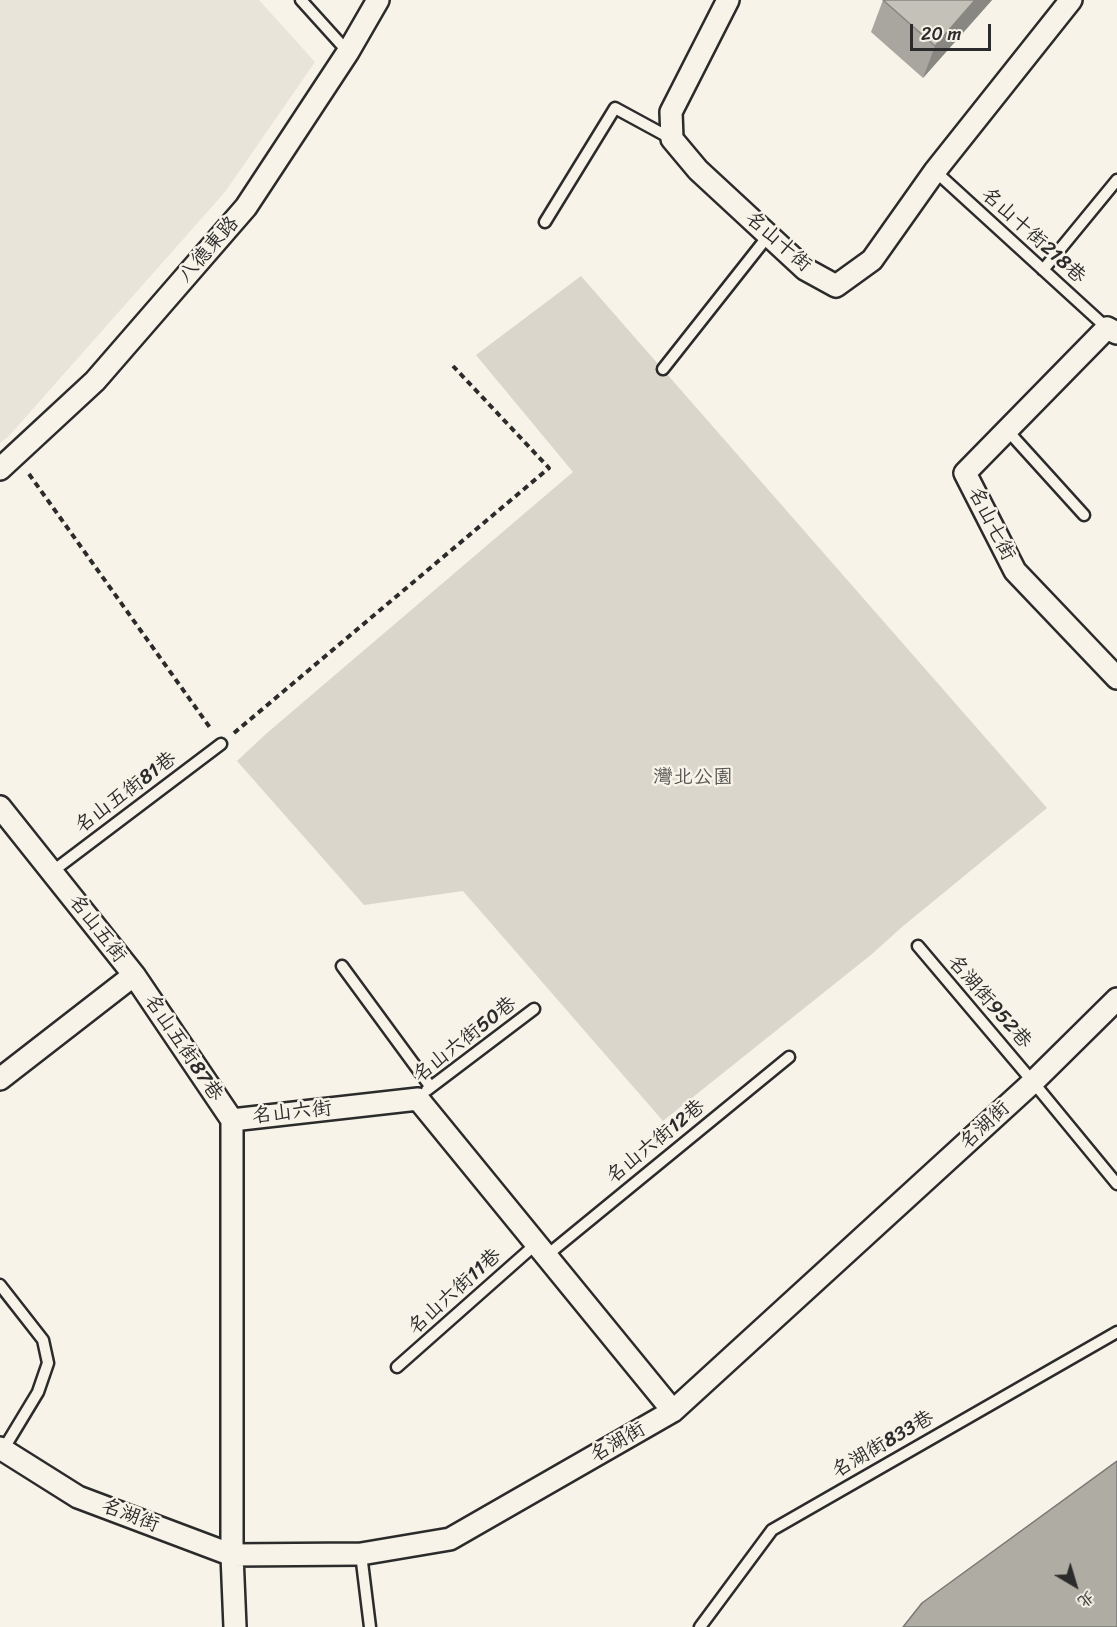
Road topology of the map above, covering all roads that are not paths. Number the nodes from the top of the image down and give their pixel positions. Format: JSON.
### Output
{"nodes":[{"id":1,"x":301,"y":0,"type":"edge"},
{"id":2,"x":378,"y":0,"type":"edge"},
{"id":3,"x":729,"y":0,"type":"edge"},
{"id":4,"x":1071,"y":0,"type":"edge"},
{"id":5,"x":348,"y":52,"type":"junction"},
{"id":6,"x":672,"y":139,"type":"junction"},
{"id":7,"x":935,"y":171,"type":"junction"},
{"id":8,"x":1117,"y":180,"type":"edge"},
{"id":9,"x":545,"y":222,"type":"dead end"},
{"id":10,"x":768,"y":236,"type":"junction"},
{"id":11,"x":1043,"y":270,"type":"junction"},
{"id":12,"x":1112,"y":331,"type":"edge"},
{"id":13,"x":663,"y":369,"type":"dead end"},
{"id":14,"x":1007,"y":430,"type":"junction"},
{"id":15,"x":8,"y":462,"type":"edge"},
{"id":16,"x":1084,"y":515,"type":"dead end"},
{"id":17,"x":1117,"y":678,"type":"edge"},
{"id":18,"x":222,"y":744,"type":"road end"},
{"id":19,"x":0,"y":807,"type":"edge"},
{"id":20,"x":53,"y":872,"type":"junction"},
{"id":21,"x":918,"y":946,"type":"dead end"},
{"id":22,"x":342,"y":966,"type":"dead end"},
{"id":23,"x":134,"y":975,"type":"junction"},
{"id":24,"x":1117,"y":999,"type":"edge"},
{"id":25,"x":534,"y":1009,"type":"dead end"},
{"id":26,"x":789,"y":1057,"type":"dead end"},
{"id":27,"x":0,"y":1079,"type":"edge"},
{"id":28,"x":1033,"y":1082,"type":"junction"},
{"id":29,"x":424,"y":1093,"type":"junction"},
{"id":30,"x":232,"y":1120,"type":"junction"},
{"id":31,"x":1117,"y":1184,"type":"edge"},
{"id":32,"x":541,"y":1250,"type":"junction"},
{"id":33,"x":0,"y":1285,"type":"edge"},
{"id":34,"x":1117,"y":1332,"type":"edge"},
{"id":35,"x":397,"y":1367,"type":"dead end"},
{"id":36,"x":673,"y":1412,"type":"junction"},
{"id":37,"x":1,"y":1450,"type":"edge"},
{"id":38,"x":361,"y":1554,"type":"junction"},
{"id":39,"x":232,"y":1555,"type":"junction"},
{"id":40,"x":235,"y":1627,"type":"edge"},
{"id":41,"x":370,"y":1627,"type":"edge"},
{"id":42,"x":700,"y":1627,"type":"edge"}],
"edges":[{"from":1,"to":5,"type":"lane"},
{"from":2,"to":5,"type":"street","name":"八德東路"},
{"from":3,"to":6,"type":"street"},
{"from":4,"to":7,"type":"street","name":"名山十街"},
{"from":5,"to":15,"type":"street","name":"八德東路"},
{"from":6,"to":9,"type":"lane"},
{"from":6,"to":10,"type":"street","name":"名山十街"},
{"from":7,"to":10,"type":"street","name":"名山十街"},
{"from":7,"to":11,"type":"lane","name":"名山十街218巷"},
{"from":8,"to":11,"type":"lane"},
{"from":10,"to":13,"type":"lane"},
{"from":11,"to":12,"type":"lane","name":"名山十街218巷"},
{"from":12,"to":14,"type":"street","name":"名山七街"},
{"from":14,"to":16,"type":"lane"},
{"from":14,"to":17,"type":"street","name":"名山七街"},
{"from":18,"to":20,"type":"lane","name":"名山五街81巷"},
{"from":19,"to":20,"type":"street","name":"名山五街"},
{"from":20,"to":23,"type":"street","name":"名山五街"},
{"from":21,"to":28,"type":"lane","name":"名湖街952巷"},
{"from":22,"to":29,"type":"lane"},
{"from":23,"to":27,"type":"street","name":"名山五街"},
{"from":23,"to":30,"type":"street","name":"名山五街87巷"},
{"from":24,"to":28,"type":"street","name":"名湖街"},
{"from":25,"to":29,"type":"lane","name":"名山六街50巷"},
{"from":26,"to":32,"type":"lane","name":"名山六街12巷"},
{"from":28,"to":31,"type":"lane"},
{"from":28,"to":36,"type":"street","name":"名湖街"},
{"from":29,"to":30,"type":"street","name":"名山六街"},
{"from":29,"to":32,"type":"street"},
{"from":30,"to":39,"type":"street","name":"名山六街"},
{"from":32,"to":35,"type":"lane","name":"名山六街11巷"},
{"from":32,"to":36,"type":"street"},
{"from":33,"to":37,"type":"lane"},
{"from":34,"to":42,"type":"lane","name":"名湖街833巷"},
{"from":36,"to":38,"type":"street","name":"名湖街"},
{"from":37,"to":39,"type":"street","name":"名湖街"},
{"from":38,"to":39,"type":"street","name":"名湖街"},
{"from":38,"to":41,"type":"lane"},
{"from":39,"to":40,"type":"street","name":"名山六街"}]}
